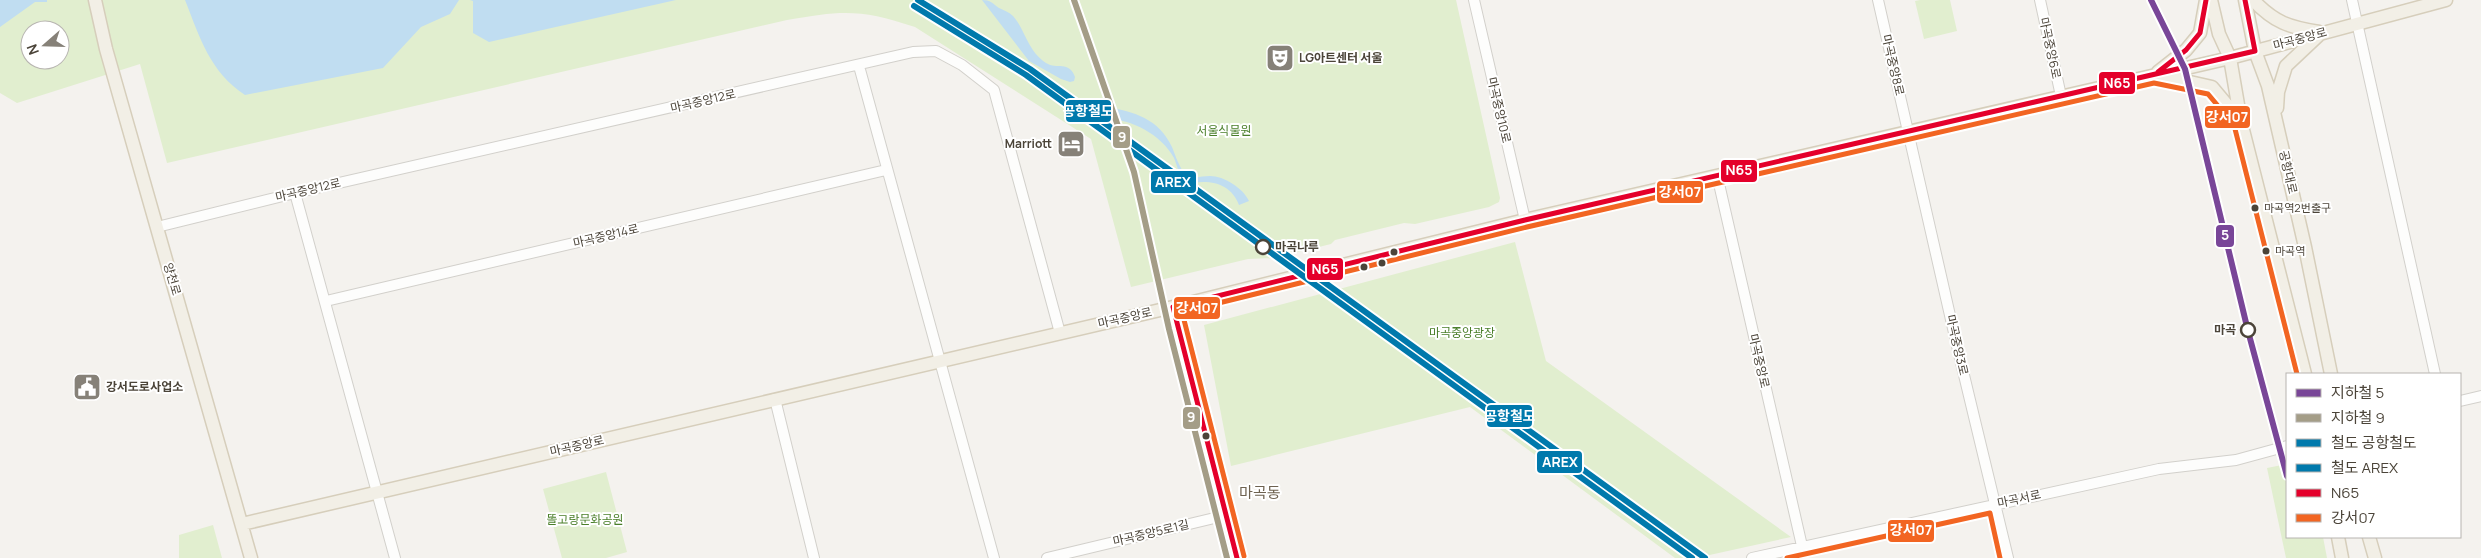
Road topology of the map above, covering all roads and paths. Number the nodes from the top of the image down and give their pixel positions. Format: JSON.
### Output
{"nodes":[{"id":1,"x":94,"y":0,"type":"edge"},
{"id":2,"x":1474,"y":0,"type":"edge"},
{"id":3,"x":1878,"y":0,"type":"edge"},
{"id":4,"x":2040,"y":0,"type":"edge"},
{"id":5,"x":2206,"y":0,"type":"edge"},
{"id":6,"x":2211,"y":0,"type":"edge"},
{"id":7,"x":2245,"y":0,"type":"edge"},
{"id":8,"x":2253,"y":0,"type":"edge"},
{"id":9,"x":2352,"y":0,"type":"edge"},
{"id":10,"x":2446,"y":0,"type":"edge"},
{"id":11,"x":2358,"y":23,"type":"junction"},
{"id":12,"x":2322,"y":33,"type":"junction"},
{"id":13,"x":2255,"y":51,"type":"junction"},
{"id":14,"x":2230,"y":58,"type":"junction"},
{"id":15,"x":859,"y":66,"type":"junction"},
{"id":16,"x":2154,"y":75,"type":"junction"},
{"id":17,"x":2060,"y":96,"type":"junction"},
{"id":18,"x":2241,"y":122,"type":"junction"},
{"id":19,"x":2276,"y":122,"type":"junction"},
{"id":20,"x":1908,"y":131,"type":"junction"},
{"id":21,"x":886,"y":170,"type":"junction"},
{"id":22,"x":1717,"y":176,"type":"junction"},
{"id":23,"x":295,"y":193,"type":"junction"},
{"id":24,"x":1525,"y":220,"type":"junction"},
{"id":25,"x":157,"y":227,"type":"junction"},
{"id":26,"x":326,"y":301,"type":"junction"},
{"id":27,"x":1173,"y":307,"type":"junction"},
{"id":28,"x":1060,"y":333,"type":"junction"},
{"id":29,"x":941,"y":361,"type":"junction"},
{"id":30,"x":2305,"y":373,"type":"edge"},
{"id":31,"x":2331,"y":373,"type":"edge"},
{"id":32,"x":2435,"y":373,"type":"edge"},
{"id":33,"x":2481,"y":396,"type":"edge"},
{"id":34,"x":775,"y":399,"type":"junction"},
{"id":35,"x":2461,"y":401,"type":"edge"},
{"id":36,"x":2286,"y":446,"type":"edge"},
{"id":37,"x":378,"y":492,"type":"junction"},
{"id":38,"x":1996,"y":504,"type":"junction"},
{"id":39,"x":1226,"y":515,"type":"junction"},
{"id":40,"x":242,"y":524,"type":"junction"},
{"id":41,"x":2338,"y":538,"type":"edge"},
{"id":42,"x":2369,"y":538,"type":"edge"},
{"id":43,"x":1802,"y":546,"type":"junction"},
{"id":44,"x":251,"y":558,"type":"edge"},
{"id":45,"x":395,"y":558,"type":"edge"},
{"id":46,"x":814,"y":558,"type":"edge"},
{"id":47,"x":994,"y":558,"type":"edge"},
{"id":48,"x":1047,"y":558,"type":"edge"},
{"id":49,"x":1237,"y":558,"type":"edge"},
{"id":50,"x":1752,"y":558,"type":"edge"},
{"id":51,"x":2008,"y":558,"type":"edge"},
{"id":52,"x":2342,"y":558,"type":"edge"},
{"id":53,"x":2375,"y":558,"type":"edge"}],
"edges":[{"from":1,"to":25,"type":"main road","name":"양천로"},
{"from":2,"to":24,"type":"street","name":"마곡중앙10로"},
{"from":3,"to":20,"type":"street","name":"마곡중앙8로"},
{"from":4,"to":17,"type":"street","name":"마곡중앙6로"},
{"from":5,"to":16,"type":"main road"},
{"from":6,"to":14,"type":"main road"},
{"from":7,"to":13,"type":"main road","name":"공항대로"},
{"from":8,"to":12,"type":"main road"},
{"from":9,"to":11,"type":"street"},
{"from":10,"to":11,"type":"main road","name":"마곡중앙로"},
{"from":11,"to":12,"type":"main road","name":"마곡중앙로"},
{"from":11,"to":32,"type":"street"},
{"from":12,"to":13,"type":"main road","name":"마곡중앙로"},
{"from":12,"to":19,"type":"main road"},
{"from":13,"to":14,"type":"main road","name":"마곡중앙로"},
{"from":13,"to":19,"type":"main road","name":"공항대로"},
{"from":14,"to":16,"type":"main road","name":"마곡중앙로"},
{"from":14,"to":18,"type":"main road"},
{"from":15,"to":21,"type":"street"},
{"from":15,"to":23,"type":"street","name":"마곡중앙12로"},
{"from":15,"to":28,"type":"street","name":"마곡중앙12로"},
{"from":16,"to":17,"type":"main road","name":"마곡중앙로"},
{"from":16,"to":18,"type":"main road"},
{"from":17,"to":20,"type":"main road","name":"마곡중앙로"},
{"from":18,"to":30,"type":"main road"},
{"from":19,"to":31,"type":"main road","name":"공항대로"},
{"from":20,"to":22,"type":"main road","name":"마곡중앙로"},
{"from":20,"to":38,"type":"street","name":"마곡중앙3로"},
{"from":21,"to":26,"type":"street","name":"마곡중앙14로"},
{"from":21,"to":29,"type":"street"},
{"from":22,"to":24,"type":"main road","name":"마곡중앙로"},
{"from":22,"to":43,"type":"street","name":"마곡중앙로"},
{"from":23,"to":25,"type":"street","name":"마곡중앙12로"},
{"from":23,"to":26,"type":"street"},
{"from":24,"to":27,"type":"main road","name":"마곡중앙로"},
{"from":25,"to":40,"type":"main road","name":"양천로"},
{"from":26,"to":37,"type":"street"},
{"from":27,"to":28,"type":"main road","name":"마곡중앙로"},
{"from":27,"to":39,"type":"street"},
{"from":28,"to":29,"type":"main road","name":"마곡중앙로"},
{"from":29,"to":34,"type":"main road","name":"마곡중앙로"},
{"from":29,"to":47,"type":"street"},
{"from":33,"to":35,"type":"street"},
{"from":34,"to":37,"type":"main road","name":"마곡중앙로"},
{"from":34,"to":46,"type":"street"},
{"from":36,"to":38,"type":"street","name":"마곡서로"},
{"from":37,"to":40,"type":"main road","name":"마곡중앙로"},
{"from":37,"to":45,"type":"street"},
{"from":38,"to":43,"type":"street","name":"마곡서로"},
{"from":38,"to":51,"type":"street","name":"마곡중앙3로"},
{"from":39,"to":48,"type":"street","name":"마곡중앙5로1길"},
{"from":39,"to":49,"type":"street"},
{"from":40,"to":44,"type":"main road","name":"양천로"},
{"from":41,"to":52,"type":"main road"},
{"from":42,"to":53,"type":"main road"},
{"from":43,"to":50,"type":"street","name":"마곡서로"}]}
